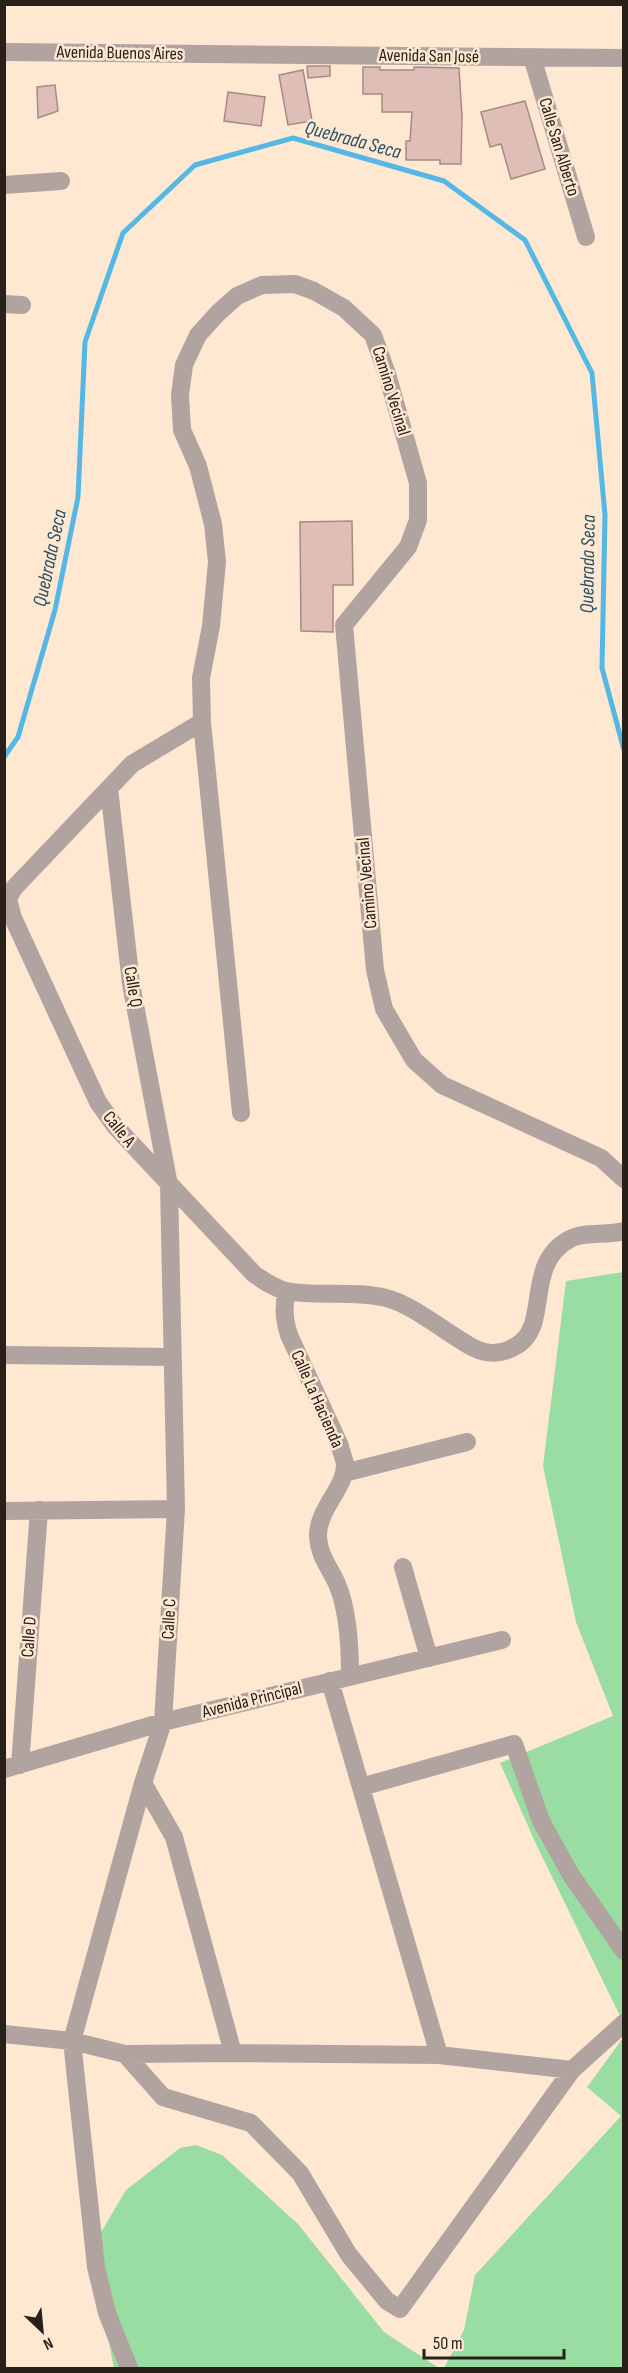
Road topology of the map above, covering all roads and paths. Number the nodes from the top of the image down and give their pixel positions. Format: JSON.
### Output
{"nodes":[{"id":1,"x":4,"y":52,"type":"edge"},
{"id":2,"x":235,"y":54,"type":"joint"},
{"id":3,"x":532,"y":57,"type":"junction"},
{"id":4,"x":624,"y":58,"type":"edge"},
{"id":5,"x":61,"y":181,"type":"dead end"},
{"id":6,"x":4,"y":185,"type":"edge"},
{"id":7,"x":586,"y":237,"type":"dead end"},
{"id":8,"x":202,"y":722,"type":"junction"},
{"id":9,"x":109,"y":788,"type":"junction"},
{"id":10,"x":9,"y":921,"type":"edge"},
{"id":11,"x":241,"y":1113,"type":"dead end"},
{"id":12,"x":624,"y":1179,"type":"edge"},
{"id":13,"x":169,"y":1185,"type":"junction"},
{"id":14,"x":624,"y":1231,"type":"edge"},
{"id":15,"x":287,"y":1291,"type":"junction"},
{"id":16,"x":4,"y":1355,"type":"edge"},
{"id":17,"x":172,"y":1357,"type":"junction"},
{"id":18,"x":467,"y":1442,"type":"dead end"},
{"id":19,"x":344,"y":1473,"type":"junction"},
{"id":20,"x":176,"y":1509,"type":"junction"},
{"id":21,"x":39,"y":1510,"type":"junction"},
{"id":22,"x":4,"y":1511,"type":"edge"},
{"id":23,"x":403,"y":1567,"type":"dead end"},
{"id":24,"x":502,"y":1640,"type":"dead end"},
{"id":25,"x":429,"y":1658,"type":"junction"},
{"id":26,"x":350,"y":1676,"type":"junction"},
{"id":27,"x":330,"y":1681,"type":"junction"},
{"id":28,"x":163,"y":1722,"type":"junction"},
{"id":29,"x":12,"y":1767,"type":"edge"},
{"id":30,"x":143,"y":1782,"type":"junction"},
{"id":31,"x":361,"y":1787,"type":"junction"},
{"id":32,"x":624,"y":1951,"type":"edge"},
{"id":33,"x":624,"y":2023,"type":"edge"},
{"id":34,"x":4,"y":2034,"type":"edge"},
{"id":35,"x":72,"y":2041,"type":"junction"},
{"id":36,"x":234,"y":2053,"type":"junction"},
{"id":37,"x":125,"y":2054,"type":"junction"},
{"id":38,"x":439,"y":2055,"type":"junction"},
{"id":39,"x":572,"y":2070,"type":"junction"},
{"id":40,"x":129,"y":2368,"type":"edge"}],
"edges":[{"from":1,"to":2,"type":"street","name":"Avenida Buenos Aires"},
{"from":2,"to":3,"type":"street","name":"Avenida San José"},
{"from":3,"to":4,"type":"street","name":"Avenida San José"},
{"from":3,"to":7,"type":"street","name":"Calle San Alberto"},
{"from":5,"to":6,"type":"street"},
{"from":8,"to":9,"type":"street"},
{"from":8,"to":11,"type":"street","name":"Camino Vecinal"},
{"from":8,"to":12,"type":"street","name":"Camino Vecinal"},
{"from":9,"to":10,"type":"street"},
{"from":9,"to":13,"type":"street","name":"Calle Q"},
{"from":10,"to":13,"type":"street","name":"Calle A"},
{"from":13,"to":15,"type":"street","name":"Calle A"},
{"from":13,"to":17,"type":"street","name":"Calle C"},
{"from":14,"to":15,"type":"street"},
{"from":15,"to":19,"type":"street","name":"Calle La Hacienda"},
{"from":16,"to":17,"type":"street"},
{"from":17,"to":20,"type":"street","name":"Calle C"},
{"from":18,"to":19,"type":"street"},
{"from":19,"to":26,"type":"street","name":"Calle La Hacienda"},
{"from":20,"to":21,"type":"street"},
{"from":20,"to":28,"type":"street","name":"Calle C"},
{"from":21,"to":22,"type":"street"},
{"from":21,"to":29,"type":"street","name":"Calle D"},
{"from":23,"to":25,"type":"street"},
{"from":24,"to":25,"type":"street","name":"Avenida Principal"},
{"from":25,"to":26,"type":"street","name":"Avenida Principal"},
{"from":26,"to":27,"type":"street","name":"Avenida Principal"},
{"from":27,"to":28,"type":"street","name":"Avenida Principal"},
{"from":27,"to":31,"type":"street"},
{"from":28,"to":29,"type":"street","name":"Avenida Principal"},
{"from":28,"to":30,"type":"street","name":"Calle C"},
{"from":30,"to":35,"type":"street","name":"Calle C"},
{"from":30,"to":36,"type":"street"},
{"from":31,"to":32,"type":"street"},
{"from":31,"to":38,"type":"street"},
{"from":33,"to":39,"type":"street"},
{"from":34,"to":35,"type":"street"},
{"from":35,"to":37,"type":"street"},
{"from":35,"to":40,"type":"street"},
{"from":36,"to":37,"type":"street"},
{"from":36,"to":38,"type":"street"},
{"from":37,"to":39,"type":"street"},
{"from":38,"to":39,"type":"street"}]}
